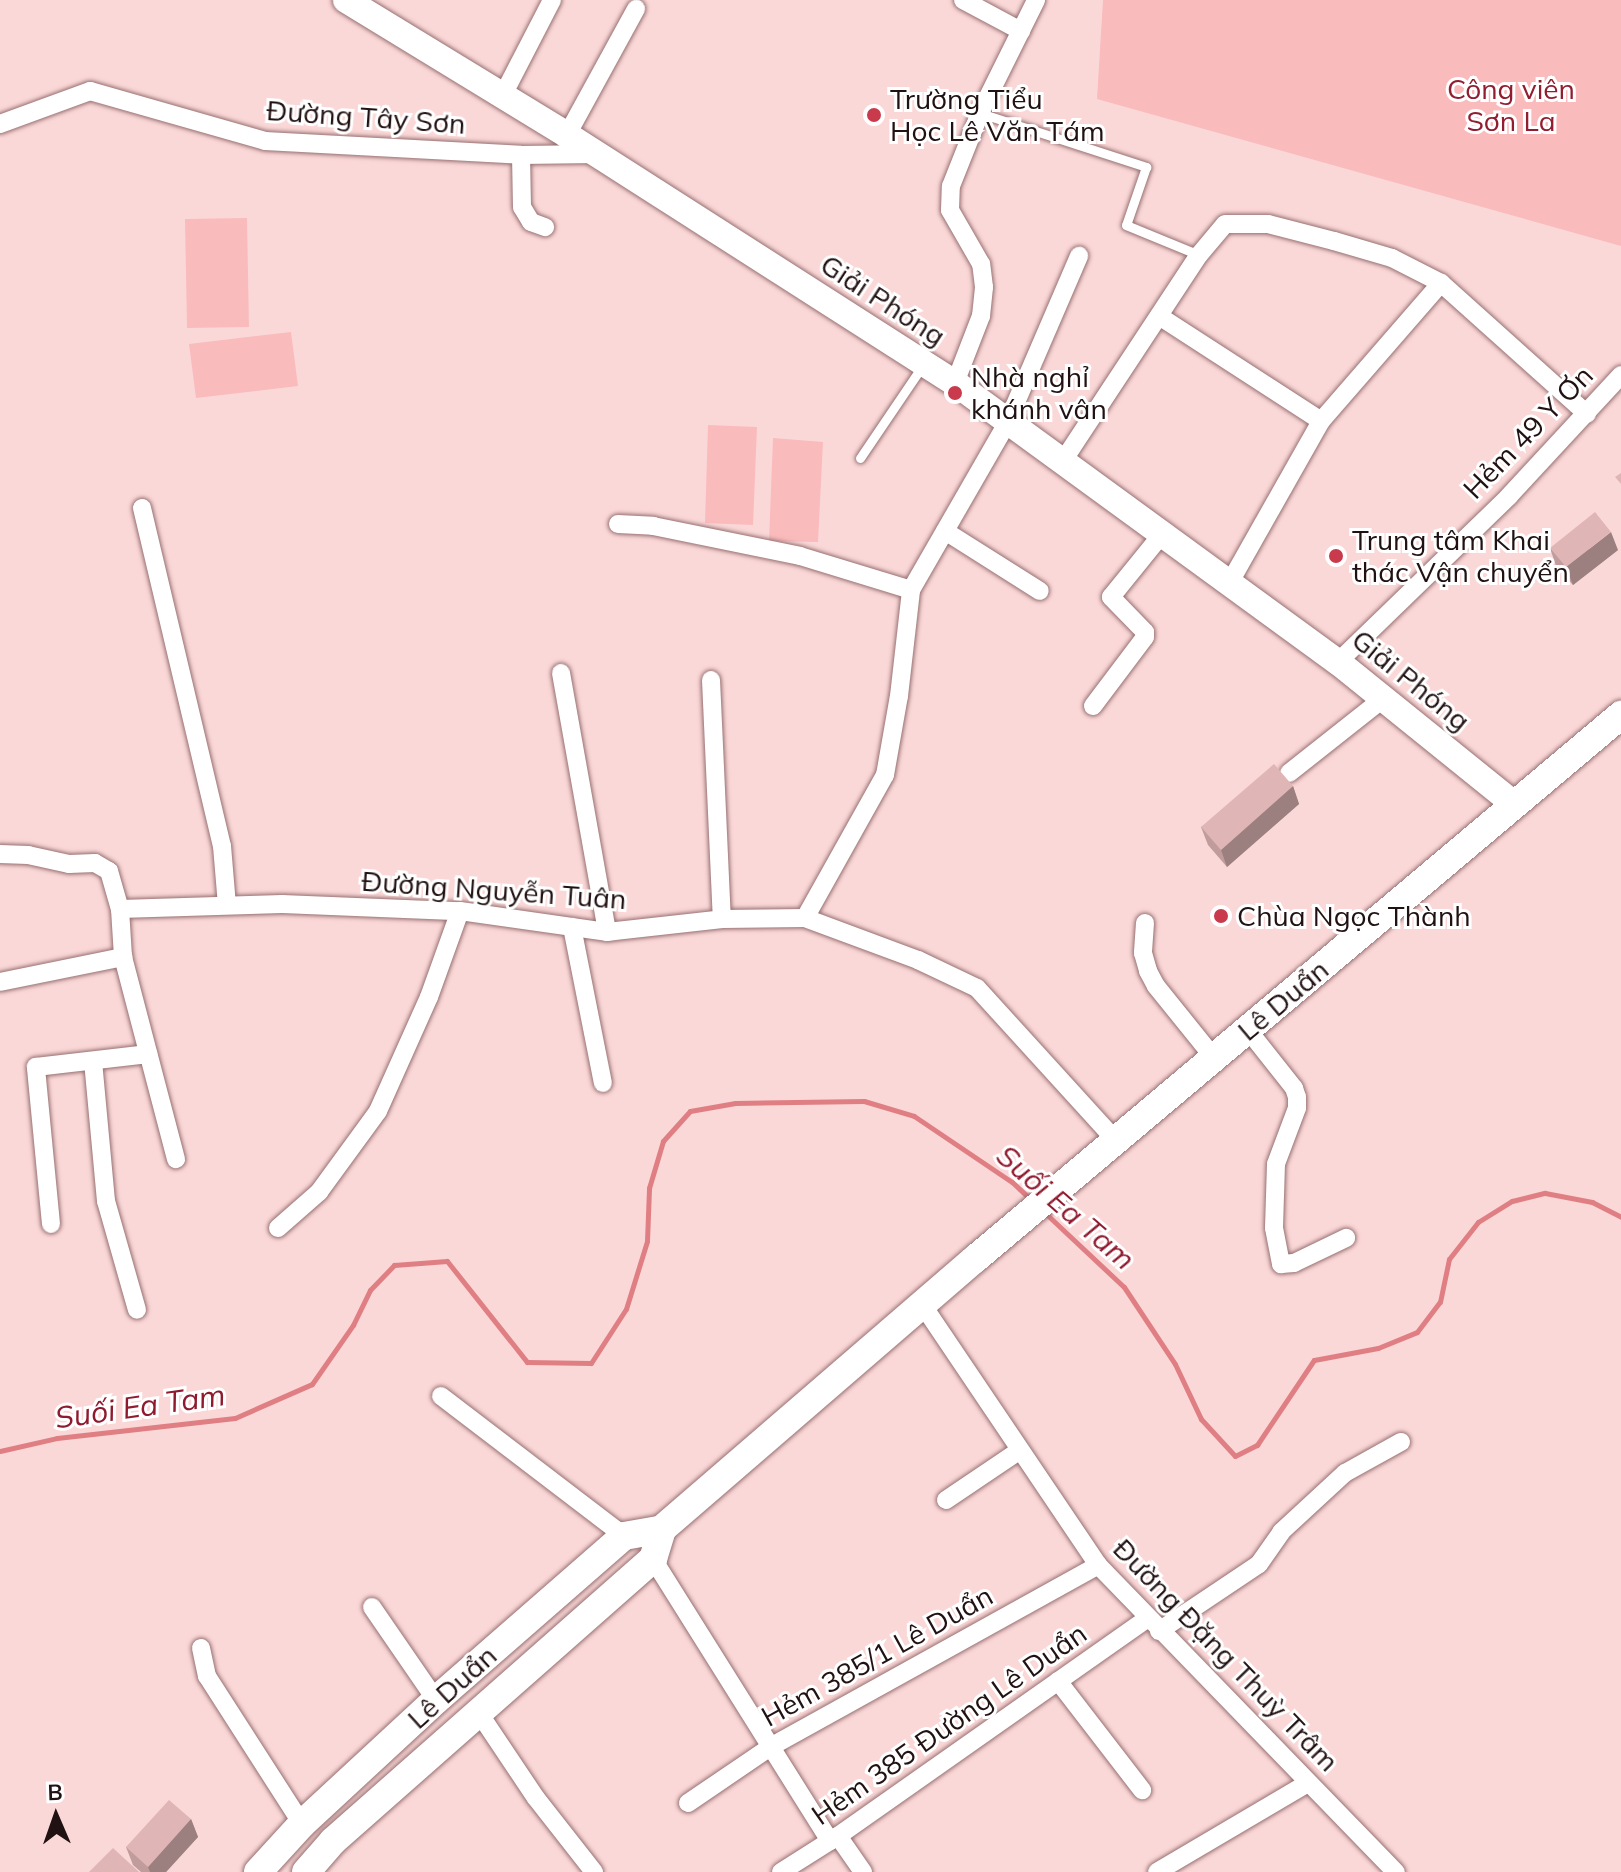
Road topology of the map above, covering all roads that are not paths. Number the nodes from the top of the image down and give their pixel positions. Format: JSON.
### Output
{"nodes":[{"id":1,"x":346,"y":0,"type":"edge"},
{"id":2,"x":552,"y":0,"type":"edge"},
{"id":3,"x":963,"y":0,"type":"edge"},
{"id":4,"x":1036,"y":0,"type":"edge"},
{"id":5,"x":636,"y":9,"type":"dead end"},
{"id":6,"x":1021,"y":31,"type":"junction"},
{"id":7,"x":503,"y":95,"type":"junction"},
{"id":8,"x":980,"y":113,"type":"junction"},
{"id":9,"x":0,"y":124,"type":"edge"},
{"id":10,"x":567,"y":135,"type":"junction"},
{"id":11,"x":597,"y":154,"type":"junction"},
{"id":12,"x":521,"y":155,"type":"junction"},
{"id":13,"x":545,"y":227,"type":"dead end"},
{"id":14,"x":1199,"y":255,"type":"junction"},
{"id":15,"x":1079,"y":256,"type":"dead end"},
{"id":16,"x":1441,"y":283,"type":"junction"},
{"id":17,"x":1159,"y":316,"type":"junction"},
{"id":18,"x":923,"y":363,"type":"junction"},
{"id":19,"x":1621,"y":375,"type":"edge"},
{"id":20,"x":955,"y":383,"type":"junction"},
{"id":21,"x":1587,"y":414,"type":"junction"},
{"id":22,"x":1008,"y":421,"type":"junction"},
{"id":23,"x":1321,"y":421,"type":"junction"},
{"id":24,"x":860,"y":458,"type":"dead end"},
{"id":25,"x":1061,"y":464,"type":"junction"},
{"id":26,"x":142,"y":508,"type":"dead end"},
{"id":27,"x":618,"y":524,"type":"dead end"},
{"id":28,"x":945,"y":531,"type":"junction"},
{"id":29,"x":1162,"y":534,"type":"junction"},
{"id":30,"x":1230,"y":582,"type":"junction"},
{"id":31,"x":911,"y":590,"type":"junction"},
{"id":32,"x":1040,"y":591,"type":"dead end"},
{"id":33,"x":1338,"y":662,"type":"junction"},
{"id":34,"x":561,"y":673,"type":"dead end"},
{"id":35,"x":711,"y":680,"type":"dead end"},
{"id":36,"x":1384,"y":698,"type":"junction"},
{"id":37,"x":1093,"y":706,"type":"dead end"},
{"id":38,"x":1621,"y":715,"type":"edge"},
{"id":39,"x":1289,"y":773,"type":"dead end"},
{"id":40,"x":1514,"y":804,"type":"junction"},
{"id":41,"x":0,"y":854,"type":"edge"},
{"id":42,"x":227,"y":905,"type":"junction"},
{"id":43,"x":120,"y":909,"type":"junction"},
{"id":44,"x":460,"y":911,"type":"junction"},
{"id":45,"x":805,"y":918,"type":"junction"},
{"id":46,"x":722,"y":919,"type":"junction"},
{"id":47,"x":1145,"y":923,"type":"dead end"},
{"id":48,"x":572,"y":927,"type":"junction"},
{"id":49,"x":607,"y":932,"type":"junction"},
{"id":50,"x":123,"y":957,"type":"junction"},
{"id":51,"x":1,"y":978,"type":"edge"},
{"id":52,"x":1248,"y":1030,"type":"junction"},
{"id":53,"x":148,"y":1054,"type":"junction"},
{"id":54,"x":1214,"y":1058,"type":"junction"},
{"id":55,"x":93,"y":1061,"type":"junction"},
{"id":56,"x":603,"y":1083,"type":"dead end"},
{"id":57,"x":1117,"y":1142,"type":"junction"},
{"id":58,"x":176,"y":1159,"type":"dead end"},
{"id":59,"x":51,"y":1224,"type":"dead end"},
{"id":60,"x":278,"y":1228,"type":"dead end"},
{"id":61,"x":1346,"y":1238,"type":"dead end"},
{"id":62,"x":922,"y":1304,"type":"junction"},
{"id":63,"x":137,"y":1310,"type":"dead end"},
{"id":64,"x":441,"y":1396,"type":"dead end"},
{"id":65,"x":1401,"y":1442,"type":"dead end"},
{"id":66,"x":1020,"y":1450,"type":"junction"},
{"id":67,"x":946,"y":1500,"type":"dead end"},
{"id":68,"x":662,"y":1529,"type":"junction"},
{"id":69,"x":624,"y":1536,"type":"junction"},
{"id":70,"x":653,"y":1559,"type":"junction"},
{"id":71,"x":1098,"y":1565,"type":"junction"},
{"id":72,"x":372,"y":1607,"type":"dead end"},
{"id":73,"x":1153,"y":1625,"type":"junction"},
{"id":74,"x":201,"y":1648,"type":"dead end"},
{"id":75,"x":1058,"y":1681,"type":"junction"},
{"id":76,"x":436,"y":1700,"type":"junction"},
{"id":77,"x":479,"y":1713,"type":"junction"},
{"id":78,"x":772,"y":1746,"type":"junction"},
{"id":79,"x":1308,"y":1783,"type":"junction"},
{"id":80,"x":1142,"y":1790,"type":"dead end"},
{"id":81,"x":688,"y":1803,"type":"dead end"},
{"id":82,"x":302,"y":1824,"type":"junction"},
{"id":83,"x":834,"y":1839,"type":"junction"},
{"id":84,"x":258,"y":1872,"type":"edge"},
{"id":85,"x":306,"y":1872,"type":"edge"},
{"id":86,"x":594,"y":1872,"type":"edge"},
{"id":87,"x":781,"y":1872,"type":"edge"},
{"id":88,"x":863,"y":1872,"type":"edge"},
{"id":89,"x":1157,"y":1872,"type":"edge"},
{"id":90,"x":1396,"y":1872,"type":"edge"}],
"edges":[{"from":1,"to":7,"type":"street","name":"Giải Phóng"},
{"from":2,"to":7,"type":"street"},
{"from":3,"to":6,"type":"street"},
{"from":4,"to":6,"type":"street"},
{"from":5,"to":10,"type":"street"},
{"from":6,"to":8,"type":"street"},
{"from":7,"to":10,"type":"street","name":"Giải Phóng"},
{"from":8,"to":14,"type":"lane"},
{"from":8,"to":20,"type":"street"},
{"from":9,"to":12,"type":"street","name":"Đường Tây Sơn"},
{"from":10,"to":11,"type":"street","name":"Giải Phóng"},
{"from":11,"to":12,"type":"street","name":"Đường Tây Sơn"},
{"from":11,"to":18,"type":"street","name":"Giải Phóng"},
{"from":12,"to":13,"type":"street"},
{"from":14,"to":16,"type":"street"},
{"from":14,"to":17,"type":"street"},
{"from":15,"to":22,"type":"street"},
{"from":16,"to":21,"type":"street"},
{"from":16,"to":23,"type":"street"},
{"from":17,"to":23,"type":"street"},
{"from":17,"to":25,"type":"street"},
{"from":18,"to":20,"type":"street","name":"Giải Phóng"},
{"from":18,"to":24,"type":"lane"},
{"from":19,"to":21,"type":"street","name":"Hẻm 49 Y Ơn"},
{"from":20,"to":22,"type":"street","name":"Giải Phóng"},
{"from":21,"to":33,"type":"street","name":"Hẻm 49 Y Ơn"},
{"from":22,"to":25,"type":"street","name":"Giải Phóng"},
{"from":22,"to":28,"type":"street"},
{"from":23,"to":30,"type":"street"},
{"from":25,"to":29,"type":"street","name":"Giải Phóng"},
{"from":26,"to":42,"type":"street"},
{"from":27,"to":31,"type":"street"},
{"from":28,"to":31,"type":"street"},
{"from":28,"to":32,"type":"street"},
{"from":29,"to":30,"type":"street","name":"Giải Phóng"},
{"from":29,"to":37,"type":"street"},
{"from":30,"to":33,"type":"street","name":"Giải Phóng"},
{"from":31,"to":45,"type":"street"},
{"from":33,"to":36,"type":"street","name":"Giải Phóng"},
{"from":34,"to":49,"type":"street"},
{"from":35,"to":46,"type":"street"},
{"from":36,"to":39,"type":"street"},
{"from":36,"to":40,"type":"street","name":"Giải Phóng"},
{"from":38,"to":40,"type":"main road","name":"Lê Duẩn"},
{"from":40,"to":52,"type":"main road","name":"Lê Duẩn"},
{"from":41,"to":43,"type":"street"},
{"from":42,"to":43,"type":"street","name":"Đường Nguyễn Tuân"},
{"from":42,"to":44,"type":"street","name":"Đường Nguyễn Tuân"},
{"from":43,"to":50,"type":"street"},
{"from":44,"to":48,"type":"street","name":"Đường Nguyễn Tuân"},
{"from":44,"to":60,"type":"street"},
{"from":45,"to":46,"type":"street","name":"Đường Nguyễn Tuân"},
{"from":45,"to":57,"type":"street","name":"Đường Nguyễn Tuân"},
{"from":46,"to":49,"type":"street","name":"Đường Nguyễn Tuân"},
{"from":47,"to":54,"type":"street"},
{"from":48,"to":49,"type":"street","name":"Đường Nguyễn Tuân"},
{"from":48,"to":56,"type":"street"},
{"from":50,"to":51,"type":"street"},
{"from":50,"to":53,"type":"street"},
{"from":52,"to":54,"type":"main road","name":"Lê Duẩn"},
{"from":52,"to":61,"type":"street"},
{"from":53,"to":55,"type":"street"},
{"from":53,"to":58,"type":"street"},
{"from":54,"to":57,"type":"main road","name":"Lê Duẩn"},
{"from":55,"to":59,"type":"street"},
{"from":55,"to":63,"type":"street"},
{"from":57,"to":62,"type":"main road","name":"Lê Duẩn"},
{"from":62,"to":66,"type":"street","name":"Đường Đặng Thuỳ Trâm"},
{"from":62,"to":68,"type":"main road"},
{"from":64,"to":69,"type":"street"},
{"from":65,"to":73,"type":"street","name":"Hẻm 385 Đường Lê Duẩn"},
{"from":66,"to":67,"type":"street"},
{"from":66,"to":71,"type":"street","name":"Đường Đặng Thuỳ Trâm"},
{"from":68,"to":69,"type":"main road"},
{"from":68,"to":70,"type":"main road"},
{"from":69,"to":76,"type":"main road","name":"Lê Duẩn"},
{"from":70,"to":77,"type":"main road","name":"Lê Duẩn"},
{"from":70,"to":78,"type":"street"},
{"from":71,"to":73,"type":"street","name":"Đường Đặng Thuỳ Trâm"},
{"from":71,"to":78,"type":"street","name":"Hẻm 385/1 Lê Duẩn"},
{"from":72,"to":76,"type":"street"},
{"from":73,"to":75,"type":"street","name":"Hẻm 385 Đường Lê Duẩn"},
{"from":73,"to":79,"type":"street","name":"Đường Đặng Thuỳ Trâm"},
{"from":74,"to":82,"type":"street"},
{"from":75,"to":80,"type":"street"},
{"from":75,"to":83,"type":"street","name":"Hẻm 385 Đường Lê Duẩn"},
{"from":76,"to":82,"type":"main road","name":"Lê Duẩn"},
{"from":77,"to":85,"type":"main road","name":"Lê Duẩn"},
{"from":77,"to":86,"type":"street"},
{"from":78,"to":81,"type":"street","name":"Hẻm 385/1 Lê Duẩn"},
{"from":78,"to":83,"type":"street"},
{"from":79,"to":89,"type":"street"},
{"from":79,"to":90,"type":"street","name":"Đường Đặng Thuỳ Trâm"},
{"from":82,"to":84,"type":"main road","name":"Lê Duẩn"},
{"from":83,"to":87,"type":"street","name":"Hẻm 385 Đường Lê Duẩn"},
{"from":83,"to":88,"type":"street"}]}
